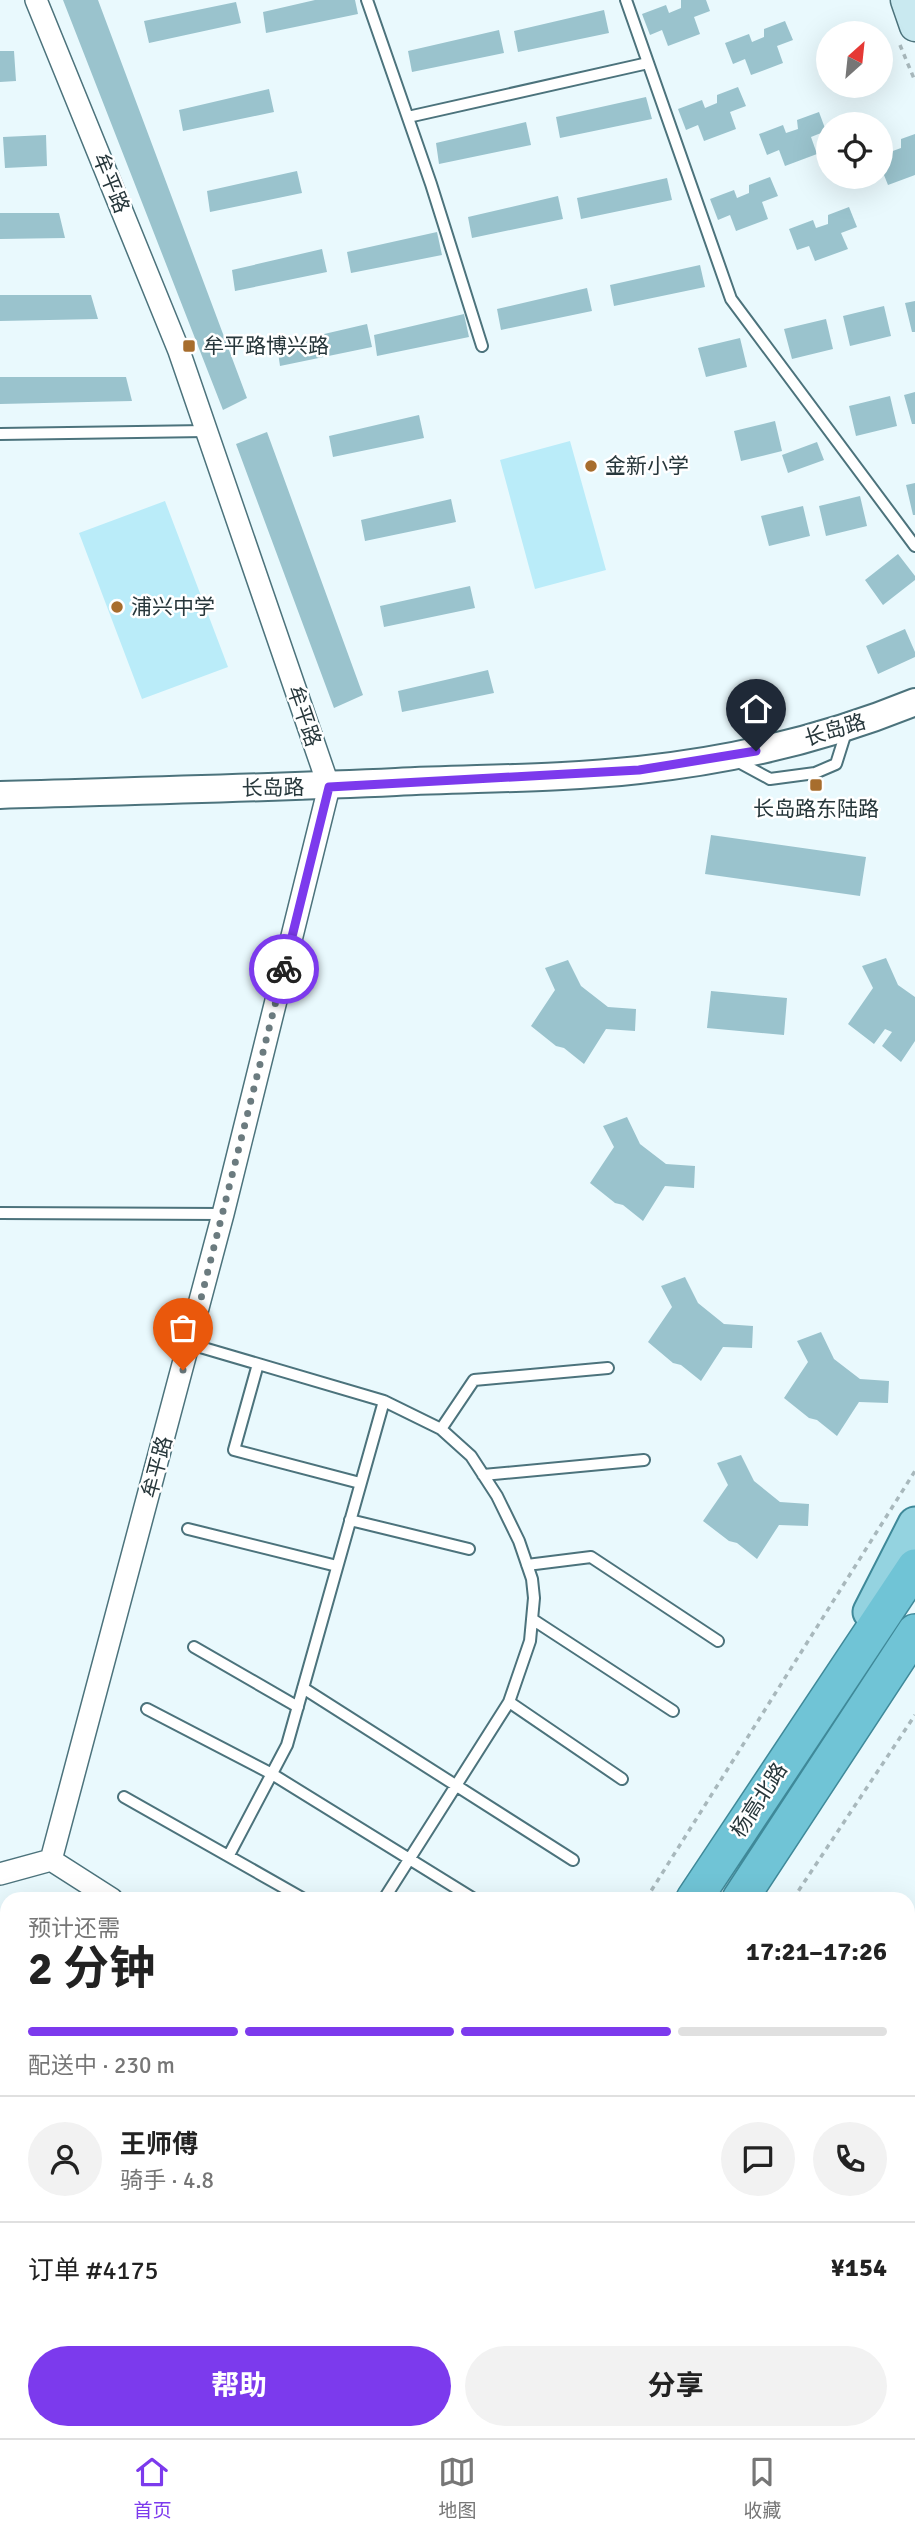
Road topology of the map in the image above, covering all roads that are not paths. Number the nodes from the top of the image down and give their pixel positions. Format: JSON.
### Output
{"nodes":[{"id":1,"x":36,"y":0,"type":"edge"},
{"id":2,"x":367,"y":0,"type":"edge"},
{"id":3,"x":626,"y":0,"type":"edge"},
{"id":4,"x":906,"y":0,"type":"edge"},
{"id":5,"x":915,"y":26,"type":"edge"},
{"id":6,"x":648,"y":63,"type":"junction"},
{"id":7,"x":408,"y":117,"type":"junction"},
{"id":8,"x":482,"y":346,"type":"dead end"},
{"id":9,"x":206,"y":431,"type":"junction"},
{"id":10,"x":0,"y":434,"type":"edge"},
{"id":11,"x":915,"y":546,"type":"edge"},
{"id":12,"x":915,"y":702,"type":"edge"},
{"id":13,"x":329,"y":787,"type":"junction"},
{"id":14,"x":0,"y":795,"type":"edge"},
{"id":15,"x":0,"y":1213,"type":"edge"},
{"id":16,"x":223,"y":1214,"type":"junction"},
{"id":17,"x":190,"y":1344,"type":"junction"},
{"id":18,"x":258,"y":1364,"type":"junction"},
{"id":19,"x":608,"y":1368,"type":"dead end"},
{"id":20,"x":384,"y":1401,"type":"junction"},
{"id":21,"x":441,"y":1429,"type":"junction"},
{"id":22,"x":644,"y":1460,"type":"dead end"},
{"id":23,"x":483,"y":1475,"type":"junction"},
{"id":24,"x":360,"y":1483,"type":"junction"},
{"id":25,"x":350,"y":1520,"type":"junction"},
{"id":26,"x":915,"y":1524,"type":"edge"},
{"id":27,"x":188,"y":1529,"type":"dead end"},
{"id":28,"x":469,"y":1549,"type":"dead end"},
{"id":29,"x":527,"y":1565,"type":"junction"},
{"id":30,"x":337,"y":1566,"type":"junction"},
{"id":31,"x":915,"y":1567,"type":"edge"},
{"id":32,"x":532,"y":1619,"type":"junction"},
{"id":33,"x":915,"y":1632,"type":"edge"},
{"id":34,"x":718,"y":1641,"type":"dead end"},
{"id":35,"x":194,"y":1647,"type":"dead end"},
{"id":36,"x":915,"y":1650,"type":"edge"},
{"id":37,"x":303,"y":1688,"type":"junction"},
{"id":38,"x":509,"y":1702,"type":"junction"},
{"id":39,"x":824,"y":1702,"type":"junction"},
{"id":40,"x":298,"y":1707,"type":"junction"},
{"id":41,"x":148,"y":1709,"type":"dead end"},
{"id":42,"x":673,"y":1711,"type":"dead end"},
{"id":43,"x":855,"y":1723,"type":"junction"},
{"id":44,"x":272,"y":1774,"type":"junction"},
{"id":45,"x":622,"y":1779,"type":"dead end"},
{"id":46,"x":456,"y":1785,"type":"junction"},
{"id":47,"x":124,"y":1797,"type":"dead end"},
{"id":48,"x":229,"y":1856,"type":"junction"},
{"id":49,"x":409,"y":1859,"type":"junction"},
{"id":50,"x":51,"y":1860,"type":"junction"},
{"id":51,"x":573,"y":1860,"type":"dead end"},
{"id":52,"x":0,"y":1874,"type":"edge"},
{"id":53,"x":101,"y":1892,"type":"edge"},
{"id":54,"x":292,"y":1892,"type":"edge"},
{"id":55,"x":388,"y":1892,"type":"edge"},
{"id":56,"x":463,"y":1892,"type":"edge"},
{"id":57,"x":699,"y":1892,"type":"edge"},
{"id":58,"x":745,"y":1892,"type":"edge"}],
"edges":[{"from":1,"to":9,"type":"street","name":"牟平路"},
{"from":2,"to":7,"type":"lane"},
{"from":3,"to":6,"type":"lane"},
{"from":4,"to":5,"type":"main road"},
{"from":6,"to":7,"type":"lane"},
{"from":6,"to":11,"type":"lane"},
{"from":7,"to":8,"type":"lane"},
{"from":9,"to":10,"type":"lane"},
{"from":9,"to":13,"type":"street","name":"牟平路"},
{"from":12,"to":13,"type":"street","name":"长岛路"},
{"from":13,"to":14,"type":"street","name":"长岛路"},
{"from":13,"to":16,"type":"street","name":"牟平路"},
{"from":15,"to":16,"type":"lane"},
{"from":16,"to":17,"type":"street","name":"牟平路"},
{"from":17,"to":18,"type":"lane"},
{"from":17,"to":50,"type":"street","name":"牟平路"},
{"from":18,"to":20,"type":"lane"},
{"from":18,"to":24,"type":"lane"},
{"from":19,"to":21,"type":"lane"},
{"from":20,"to":21,"type":"lane"},
{"from":20,"to":24,"type":"lane"},
{"from":21,"to":23,"type":"lane"},
{"from":22,"to":23,"type":"lane"},
{"from":23,"to":29,"type":"lane"},
{"from":24,"to":25,"type":"lane"},
{"from":25,"to":28,"type":"lane"},
{"from":25,"to":30,"type":"lane"},
{"from":26,"to":39,"type":"main road","name":"杨高北路"},
{"from":27,"to":30,"type":"lane"},
{"from":29,"to":32,"type":"lane"},
{"from":29,"to":34,"type":"lane"},
{"from":30,"to":37,"type":"lane"},
{"from":31,"to":39,"type":"highway","name":"杨高北路"},
{"from":32,"to":38,"type":"lane"},
{"from":32,"to":42,"type":"lane"},
{"from":33,"to":43,"type":"highway","name":"杨高北路"},
{"from":35,"to":40,"type":"lane"},
{"from":36,"to":43,"type":"main road","name":"杨高北路"},
{"from":37,"to":40,"type":"lane"},
{"from":37,"to":46,"type":"lane"},
{"from":38,"to":45,"type":"lane"},
{"from":38,"to":46,"type":"lane"},
{"from":39,"to":57,"type":"highway","name":"杨高北路"},
{"from":40,"to":44,"type":"lane"},
{"from":41,"to":44,"type":"lane"},
{"from":43,"to":58,"type":"highway","name":"杨高北路"},
{"from":44,"to":48,"type":"lane"},
{"from":44,"to":49,"type":"lane"},
{"from":46,"to":49,"type":"lane"},
{"from":46,"to":51,"type":"lane"},
{"from":47,"to":48,"type":"lane"},
{"from":48,"to":54,"type":"lane"},
{"from":49,"to":55,"type":"lane"},
{"from":49,"to":56,"type":"lane"},
{"from":50,"to":52,"type":"street"},
{"from":50,"to":53,"type":"street"}]}
